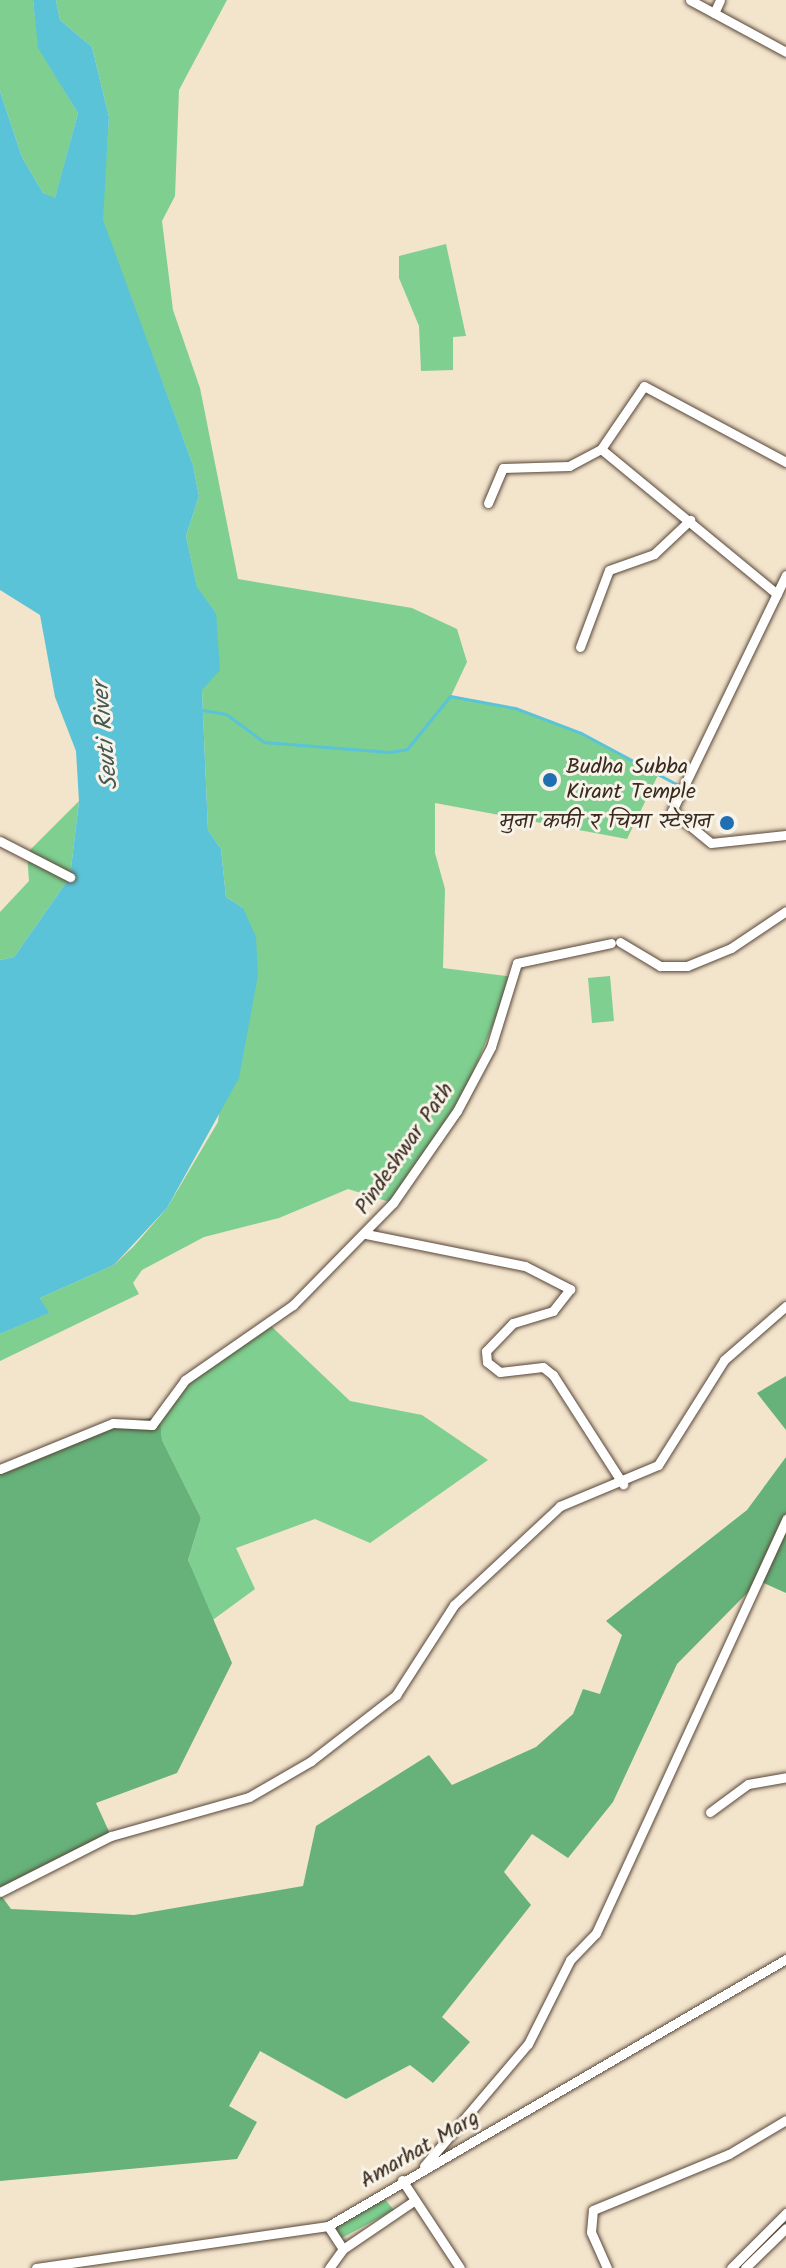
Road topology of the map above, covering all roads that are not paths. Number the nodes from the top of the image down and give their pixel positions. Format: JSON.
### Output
{"nodes":[{"id":1,"x":690,"y":0,"type":"edge"},
{"id":2,"x":720,"y":0,"type":"edge"},
{"id":3,"x":714,"y":13,"type":"junction"},
{"id":4,"x":786,"y":52,"type":"edge"},
{"id":5,"x":601,"y":449,"type":"junction"},
{"id":6,"x":786,"y":462,"type":"edge"},
{"id":7,"x":488,"y":503,"type":"dead end"},
{"id":8,"x":690,"y":520,"type":"junction"},
{"id":9,"x":786,"y":575,"type":"edge"},
{"id":10,"x":777,"y":594,"type":"junction"},
{"id":11,"x":580,"y":647,"type":"dead end"},
{"id":12,"x":786,"y":835,"type":"edge"},
{"id":13,"x":0,"y":841,"type":"edge"},
{"id":14,"x":70,"y":877,"type":"dead end"},
{"id":15,"x":786,"y":911,"type":"edge"},
{"id":16,"x":366,"y":1234,"type":"junction"},
{"id":17,"x":786,"y":1306,"type":"edge"},
{"id":18,"x":0,"y":1469,"type":"edge"},
{"id":19,"x":623,"y":1484,"type":"junction"},
{"id":20,"x":786,"y":1519,"type":"edge"},
{"id":21,"x":786,"y":1777,"type":"edge"},
{"id":22,"x":710,"y":1812,"type":"dead end"},
{"id":23,"x":0,"y":1892,"type":"edge"},
{"id":24,"x":786,"y":1959,"type":"edge"},
{"id":25,"x":786,"y":2120,"type":"edge"},
{"id":26,"x":419,"y":2172,"type":"junction"},
{"id":27,"x":402,"y":2180,"type":"junction"},
{"id":28,"x":415,"y":2200,"type":"junction"},
{"id":29,"x":786,"y":2213,"type":"edge"},
{"id":30,"x":328,"y":2226,"type":"junction"},
{"id":31,"x":786,"y":2228,"type":"edge"},
{"id":32,"x":343,"y":2249,"type":"junction"},
{"id":33,"x":36,"y":2268,"type":"edge"},
{"id":34,"x":329,"y":2268,"type":"edge"},
{"id":35,"x":460,"y":2268,"type":"edge"},
{"id":36,"x":607,"y":2268,"type":"edge"},
{"id":37,"x":731,"y":2268,"type":"edge"},
{"id":38,"x":745,"y":2268,"type":"edge"}],
"edges":[{"from":1,"to":3,"type":"street"},
{"from":2,"to":3,"type":"street"},
{"from":3,"to":4,"type":"street"},
{"from":5,"to":6,"type":"street"},
{"from":5,"to":7,"type":"street"},
{"from":5,"to":8,"type":"street"},
{"from":8,"to":10,"type":"street"},
{"from":8,"to":11,"type":"street"},
{"from":9,"to":10,"type":"street"},
{"from":10,"to":12,"type":"street"},
{"from":13,"to":14,"type":"street"},
{"from":15,"to":16,"type":"street","name":"Pindeshwar Path"},
{"from":16,"to":18,"type":"street","name":"Pindeshwar Path"},
{"from":16,"to":19,"type":"street"},
{"from":17,"to":19,"type":"street"},
{"from":19,"to":23,"type":"street"},
{"from":20,"to":26,"type":"street"},
{"from":21,"to":22,"type":"street"},
{"from":24,"to":26,"type":"street","name":"Amarhat Marg"},
{"from":25,"to":36,"type":"street"},
{"from":26,"to":27,"type":"street","name":"Amarhat Marg"},
{"from":27,"to":28,"type":"street"},
{"from":27,"to":30,"type":"street","name":"Amarhat Marg"},
{"from":28,"to":32,"type":"street"},
{"from":28,"to":35,"type":"street"},
{"from":29,"to":37,"type":"street"},
{"from":30,"to":32,"type":"street"},
{"from":30,"to":33,"type":"street","name":"Amarhat Marg"},
{"from":31,"to":38,"type":"street"},
{"from":32,"to":34,"type":"street"}]}
